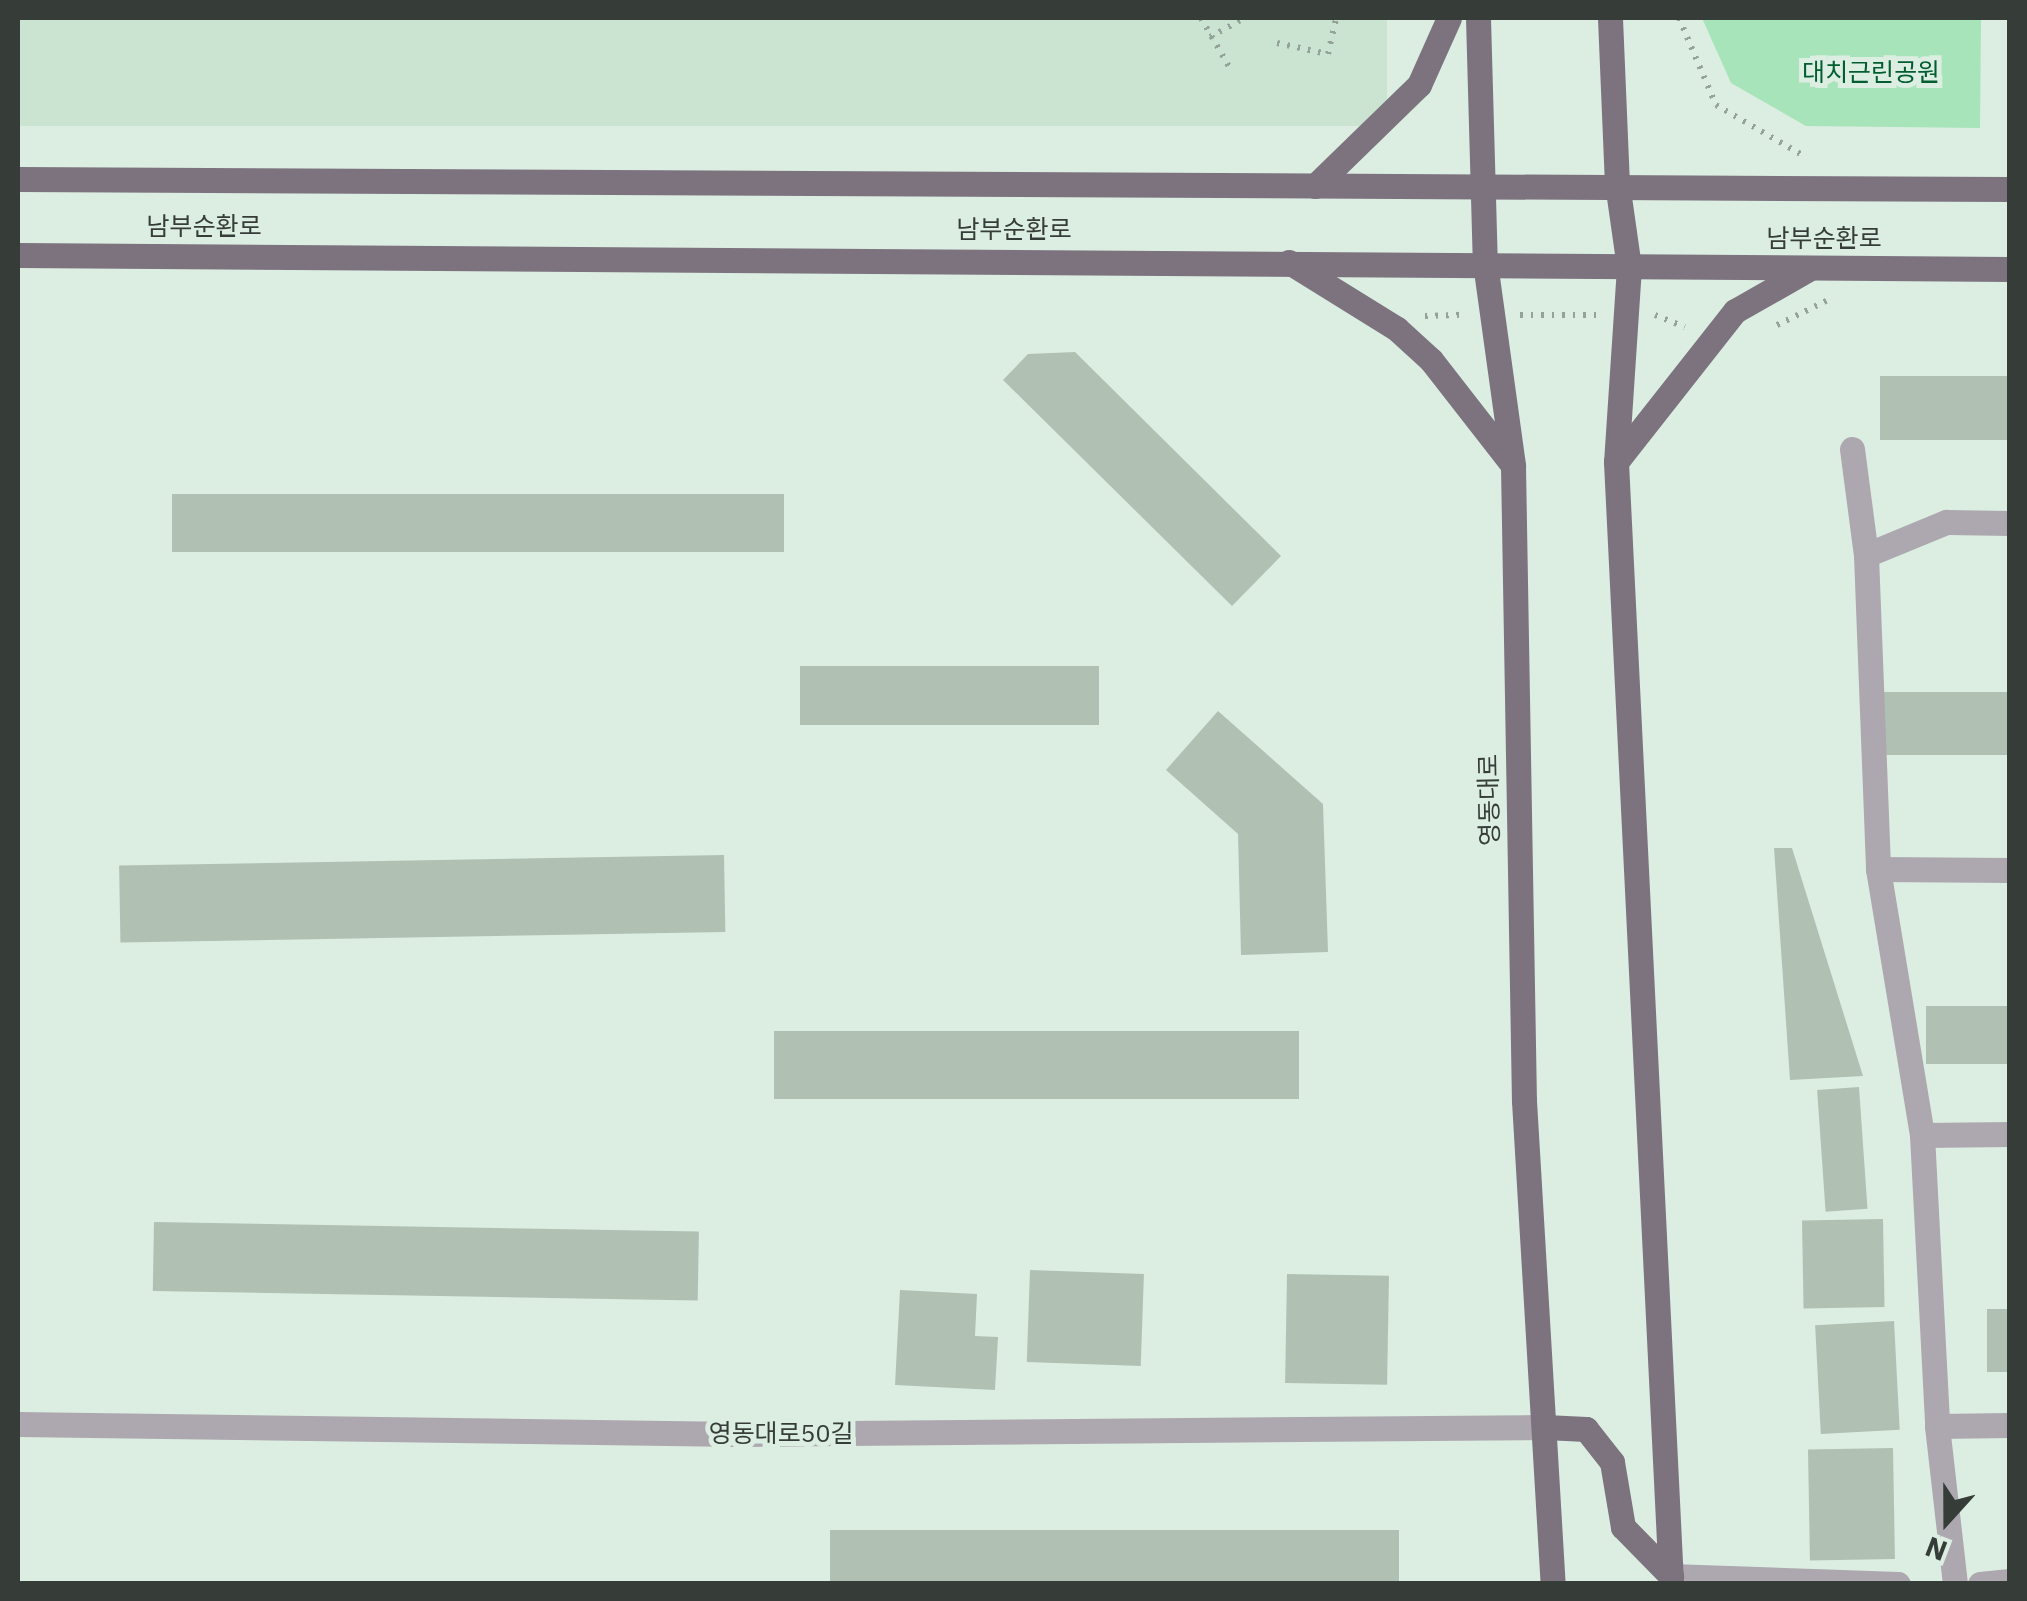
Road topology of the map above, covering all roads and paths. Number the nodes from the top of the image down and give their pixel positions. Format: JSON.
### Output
{"nodes":[{"id":1,"x":1200,"y":18,"type":"edge"},
{"id":2,"x":1244,"y":18,"type":"edge"},
{"id":3,"x":1336,"y":18,"type":"edge"},
{"id":4,"x":1449,"y":18,"type":"edge"},
{"id":5,"x":1478,"y":18,"type":"edge"},
{"id":6,"x":1610,"y":18,"type":"edge"},
{"id":7,"x":1678,"y":18,"type":"edge"},
{"id":8,"x":1210,"y":37,"type":"junction"},
{"id":9,"x":1277,"y":43,"type":"dead end"},
{"id":10,"x":1232,"y":72,"type":"dead end"},
{"id":11,"x":1810,"y":160,"type":"dead end"},
{"id":12,"x":18,"y":179,"type":"edge"},
{"id":13,"x":1617,"y":184,"type":"junction"},
{"id":14,"x":1316,"y":186,"type":"junction"},
{"id":15,"x":1484,"y":186,"type":"junction"},
{"id":16,"x":2010,"y":190,"type":"edge"},
{"id":17,"x":18,"y":255,"type":"edge"},
{"id":18,"x":1284,"y":260,"type":"junction"},
{"id":19,"x":1485,"y":263,"type":"junction"},
{"id":20,"x":1629,"y":267,"type":"junction"},
{"id":21,"x":1812,"y":268,"type":"junction"},
{"id":22,"x":2010,"y":269,"type":"edge"},
{"id":23,"x":1832,"y":298,"type":"dead end"},
{"id":24,"x":1492,"y":315,"type":"junction"},
{"id":25,"x":1626,"y":315,"type":"junction"},
{"id":26,"x":1397,"y":329,"type":"junction"},
{"id":27,"x":1764,"y":332,"type":"dead end"},
{"id":28,"x":1710,"y":340,"type":"junction"},
{"id":29,"x":1852,"y":449,"type":"dead end"},
{"id":30,"x":1616,"y":462,"type":"junction"},
{"id":31,"x":1512,"y":466,"type":"junction"},
{"id":32,"x":2010,"y":523,"type":"edge"},
{"id":33,"x":1866,"y":555,"type":"junction"},
{"id":34,"x":1878,"y":869,"type":"junction"},
{"id":35,"x":2010,"y":870,"type":"edge"},
{"id":36,"x":1922,"y":1134,"type":"junction"},
{"id":37,"x":2010,"y":1134,"type":"edge"},
{"id":38,"x":18,"y":1424,"type":"edge"},
{"id":39,"x":1937,"y":1426,"type":"junction"},
{"id":40,"x":2010,"y":1426,"type":"edge"},
{"id":41,"x":1545,"y":1427,"type":"junction"},
{"id":42,"x":1671,"y":1580,"type":"edge"},
{"id":43,"x":2010,"y":1581,"type":"edge"},
{"id":44,"x":1554,"y":1584,"type":"edge"},
{"id":45,"x":1898,"y":1584,"type":"edge"},
{"id":46,"x":1955,"y":1584,"type":"edge"},
{"id":47,"x":1980,"y":1584,"type":"edge"}],
"edges":[{"from":1,"to":8,"type":"path"},
{"from":2,"to":8,"type":"path"},
{"from":3,"to":9,"type":"path"},
{"from":4,"to":14,"type":"main road"},
{"from":5,"to":15,"type":"main road","name":"영동대로"},
{"from":6,"to":13,"type":"main road"},
{"from":7,"to":11,"type":"path"},
{"from":8,"to":10,"type":"path"},
{"from":12,"to":14,"type":"main road","name":"남부순환로"},
{"from":13,"to":15,"type":"main road","name":"남부순환로"},
{"from":13,"to":16,"type":"main road","name":"남부순환로"},
{"from":13,"to":20,"type":"main road"},
{"from":14,"to":15,"type":"main road","name":"남부순환로"},
{"from":15,"to":19,"type":"main road","name":"영동대로"},
{"from":17,"to":18,"type":"main road","name":"남부순환로"},
{"from":18,"to":19,"type":"main road","name":"남부순환로"},
{"from":18,"to":26,"type":"main road"},
{"from":19,"to":20,"type":"main road","name":"남부순환로"},
{"from":19,"to":24,"type":"main road","name":"영동대로"},
{"from":20,"to":21,"type":"main road","name":"남부순환로"},
{"from":20,"to":25,"type":"main road"},
{"from":21,"to":22,"type":"main road","name":"남부순환로"},
{"from":21,"to":28,"type":"main road"},
{"from":23,"to":27,"type":"path"},
{"from":24,"to":25,"type":"path"},
{"from":24,"to":26,"type":"path"},
{"from":24,"to":31,"type":"main road","name":"영동대로"},
{"from":25,"to":28,"type":"path"},
{"from":25,"to":30,"type":"main road"},
{"from":26,"to":31,"type":"main road"},
{"from":28,"to":30,"type":"main road"},
{"from":29,"to":33,"type":"street"},
{"from":30,"to":42,"type":"main road"},
{"from":31,"to":41,"type":"main road","name":"영동대로"},
{"from":32,"to":33,"type":"street"},
{"from":33,"to":34,"type":"street"},
{"from":34,"to":35,"type":"street"},
{"from":34,"to":36,"type":"street"},
{"from":36,"to":37,"type":"street"},
{"from":36,"to":39,"type":"street"},
{"from":38,"to":41,"type":"street","name":"영동대로50길"},
{"from":39,"to":40,"type":"street"},
{"from":39,"to":46,"type":"street"},
{"from":41,"to":42,"type":"main road"},
{"from":41,"to":44,"type":"main road","name":"영동대로"},
{"from":42,"to":45,"type":"street"},
{"from":43,"to":47,"type":"street"}]}
